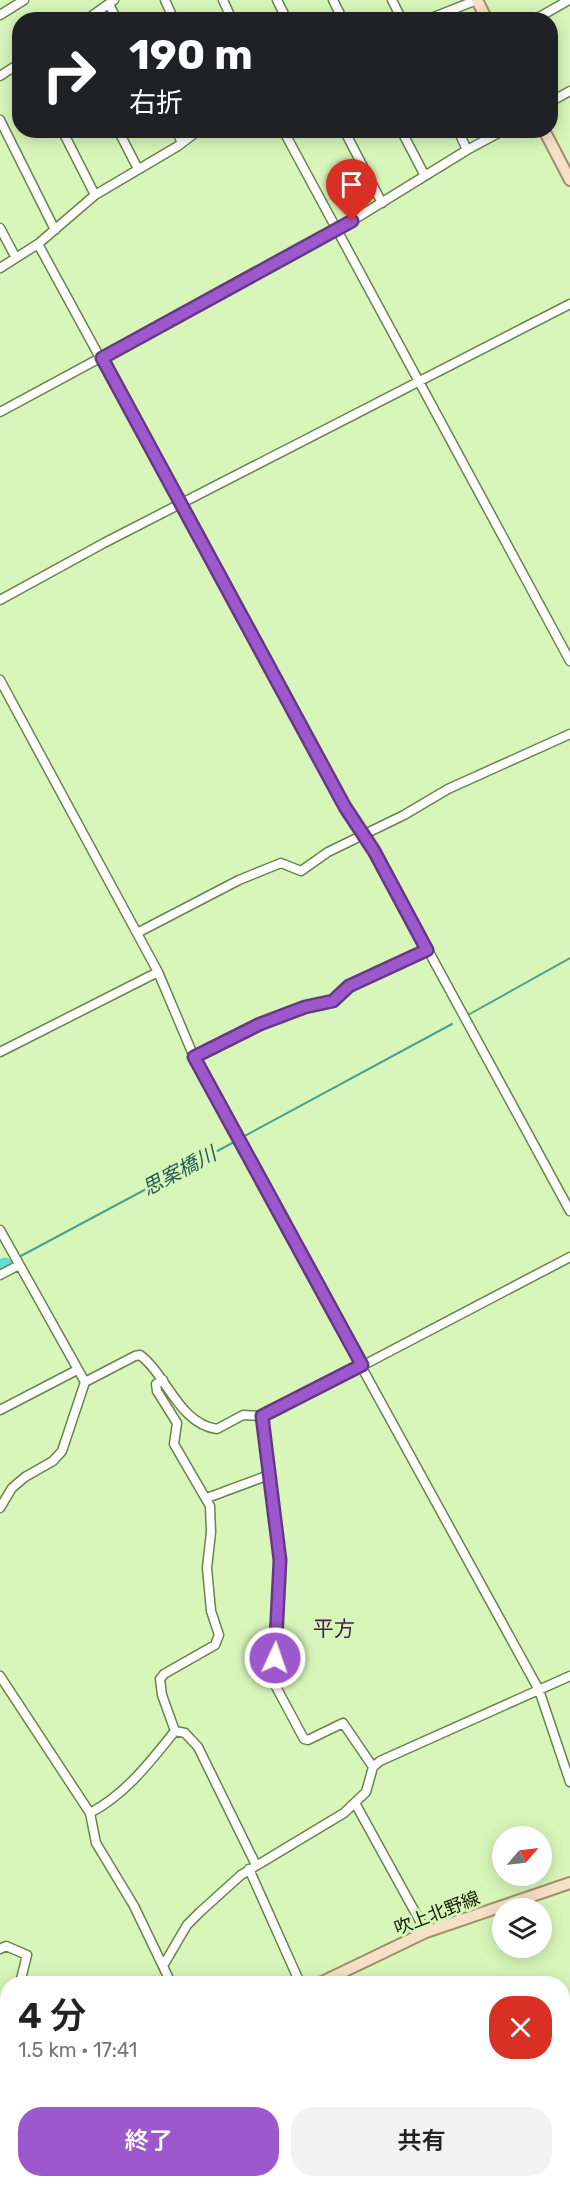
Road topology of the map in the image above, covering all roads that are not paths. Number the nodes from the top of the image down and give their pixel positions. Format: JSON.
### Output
{"nodes":[{"id":1,"x":24,"y":0,"type":"edge"},
{"id":2,"x":477,"y":0,"type":"edge"},
{"id":3,"x":569,"y":0,"type":"edge"},
{"id":4,"x":112,"y":2,"type":"edge"},
{"id":5,"x":98,"y":12,"type":"edge"},
{"id":6,"x":446,"y":12,"type":"edge"},
{"id":7,"x":548,"y":12,"type":"edge"},
{"id":8,"x":0,"y":15,"type":"edge"},
{"id":9,"x":0,"y":120,"type":"edge"},
{"id":10,"x":66,"y":138,"type":"edge"},
{"id":11,"x":122,"y":138,"type":"edge"},
{"id":12,"x":180,"y":138,"type":"edge"},
{"id":13,"x":189,"y":138,"type":"edge"},
{"id":14,"x":288,"y":138,"type":"edge"},
{"id":15,"x":348,"y":138,"type":"edge"},
{"id":16,"x":405,"y":138,"type":"edge"},
{"id":17,"x":462,"y":138,"type":"edge"},
{"id":18,"x":489,"y":138,"type":"edge"},
{"id":19,"x":548,"y":138,"type":"edge"},
{"id":20,"x":182,"y":143,"type":"junction"},
{"id":21,"x":467,"y":150,"type":"junction"},
{"id":22,"x":138,"y":169,"type":"junction"},
{"id":23,"x":425,"y":176,"type":"junction"},
{"id":24,"x":570,"y":180,"type":"edge"},
{"id":25,"x":96,"y":195,"type":"junction"},
{"id":26,"x":382,"y":203,"type":"junction"},
{"id":27,"x":0,"y":228,"type":"edge"},
{"id":28,"x":55,"y":230,"type":"junction"},
{"id":29,"x":337,"y":230,"type":"junction"},
{"id":30,"x":38,"y":244,"type":"junction"},
{"id":31,"x":16,"y":258,"type":"junction"},
{"id":32,"x":0,"y":268,"type":"edge"},
{"id":33,"x":570,"y":304,"type":"edge"},
{"id":34,"x":102,"y":358,"type":"junction"},
{"id":35,"x":418,"y":381,"type":"junction"},
{"id":36,"x":0,"y":412,"type":"edge"},
{"id":37,"x":180,"y":504,"type":"junction"},
{"id":38,"x":0,"y":600,"type":"edge"},
{"id":39,"x":570,"y":661,"type":"edge"},
{"id":40,"x":0,"y":680,"type":"edge"},
{"id":41,"x":570,"y":734,"type":"edge"},
{"id":42,"x":364,"y":835,"type":"junction"},
{"id":43,"x":136,"y":933,"type":"junction"},
{"id":44,"x":427,"y":950,"type":"junction"},
{"id":45,"x":158,"y":972,"type":"junction"},
{"id":46,"x":0,"y":1052,"type":"edge"},
{"id":47,"x":194,"y":1057,"type":"junction"},
{"id":48,"x":570,"y":1211,"type":"edge"},
{"id":49,"x":0,"y":1230,"type":"edge"},
{"id":50,"x":570,"y":1257,"type":"edge"},
{"id":51,"x":19,"y":1264,"type":"junction"},
{"id":52,"x":0,"y":1275,"type":"edge"},
{"id":53,"x":362,"y":1365,"type":"junction"},
{"id":54,"x":77,"y":1370,"type":"junction"},
{"id":55,"x":163,"y":1380,"type":"junction"},
{"id":56,"x":85,"y":1382,"type":"junction"},
{"id":57,"x":0,"y":1410,"type":"edge"},
{"id":58,"x":262,"y":1416,"type":"junction"},
{"id":59,"x":268,"y":1475,"type":"junction"},
{"id":60,"x":207,"y":1498,"type":"junction"},
{"id":61,"x":1,"y":1502,"type":"edge"},
{"id":62,"x":0,"y":1676,"type":"edge"},
{"id":63,"x":570,"y":1676,"type":"edge"},
{"id":64,"x":540,"y":1690,"type":"junction"},
{"id":65,"x":176,"y":1731,"type":"junction"},
{"id":66,"x":373,"y":1767,"type":"junction"},
{"id":67,"x":570,"y":1782,"type":"edge"},
{"id":68,"x":355,"y":1803,"type":"junction"},
{"id":69,"x":90,"y":1813,"type":"junction"},
{"id":70,"x":253,"y":1867,"type":"junction"},
{"id":71,"x":570,"y":1883,"type":"edge"},
{"id":72,"x":426,"y":1932,"type":"junction"},
{"id":73,"x":0,"y":1949,"type":"edge"},
{"id":74,"x":163,"y":1966,"type":"junction"},
{"id":75,"x":22,"y":1976,"type":"edge"},
{"id":76,"x":168,"y":1976,"type":"edge"},
{"id":77,"x":297,"y":1976,"type":"edge"},
{"id":78,"x":335,"y":1976,"type":"edge"}],
"edges":[{"from":1,"to":8,"type":"street"},
{"from":2,"to":6,"type":"street"},
{"from":3,"to":7,"type":"street"},
{"from":4,"to":5,"type":"street"},
{"from":9,"to":28,"type":"street"},
{"from":10,"to":25,"type":"street"},
{"from":11,"to":22,"type":"street"},
{"from":12,"to":20,"type":"street"},
{"from":13,"to":20,"type":"street"},
{"from":14,"to":29,"type":"street"},
{"from":15,"to":26,"type":"street"},
{"from":16,"to":23,"type":"street"},
{"from":17,"to":21,"type":"street"},
{"from":18,"to":21,"type":"street"},
{"from":19,"to":24,"type":"main road"},
{"from":20,"to":22,"type":"street"},
{"from":21,"to":23,"type":"street"},
{"from":22,"to":25,"type":"street"},
{"from":23,"to":26,"type":"street"},
{"from":25,"to":28,"type":"street"},
{"from":26,"to":29,"type":"street"},
{"from":27,"to":31,"type":"street"},
{"from":28,"to":30,"type":"street"},
{"from":29,"to":34,"type":"street"},
{"from":29,"to":35,"type":"street"},
{"from":30,"to":31,"type":"street"},
{"from":30,"to":34,"type":"street"},
{"from":31,"to":32,"type":"street"},
{"from":33,"to":35,"type":"street"},
{"from":34,"to":36,"type":"street"},
{"from":34,"to":37,"type":"street"},
{"from":35,"to":37,"type":"street"},
{"from":35,"to":39,"type":"street"},
{"from":37,"to":38,"type":"street"},
{"from":37,"to":42,"type":"street"},
{"from":40,"to":43,"type":"street"},
{"from":41,"to":42,"type":"street"},
{"from":42,"to":43,"type":"street"},
{"from":42,"to":44,"type":"street"},
{"from":43,"to":45,"type":"street"},
{"from":44,"to":47,"type":"street"},
{"from":44,"to":48,"type":"street"},
{"from":45,"to":46,"type":"street"},
{"from":45,"to":47,"type":"street"},
{"from":47,"to":53,"type":"street"},
{"from":49,"to":51,"type":"street"},
{"from":50,"to":53,"type":"street"},
{"from":51,"to":52,"type":"street"},
{"from":51,"to":54,"type":"street"},
{"from":53,"to":58,"type":"street"},
{"from":53,"to":64,"type":"street"},
{"from":54,"to":56,"type":"street"},
{"from":54,"to":57,"type":"street"},
{"from":55,"to":56,"type":"street"},
{"from":55,"to":58,"type":"street"},
{"from":55,"to":60,"type":"street"},
{"from":56,"to":61,"type":"street"},
{"from":58,"to":59,"type":"street"},
{"from":59,"to":60,"type":"street"},
{"from":59,"to":66,"type":"street"},
{"from":60,"to":65,"type":"street"},
{"from":62,"to":69,"type":"street"},
{"from":63,"to":64,"type":"street"},
{"from":64,"to":66,"type":"street"},
{"from":64,"to":67,"type":"street"},
{"from":65,"to":69,"type":"street"},
{"from":65,"to":70,"type":"street"},
{"from":66,"to":68,"type":"street"},
{"from":68,"to":70,"type":"street"},
{"from":68,"to":72,"type":"street"},
{"from":69,"to":74,"type":"street"},
{"from":70,"to":74,"type":"street"},
{"from":70,"to":77,"type":"street"},
{"from":71,"to":72,"type":"main road","name":"吹上北野線"},
{"from":72,"to":78,"type":"main road","name":"吹上北野線"},
{"from":73,"to":75,"type":"street"},
{"from":74,"to":76,"type":"street"}]}
